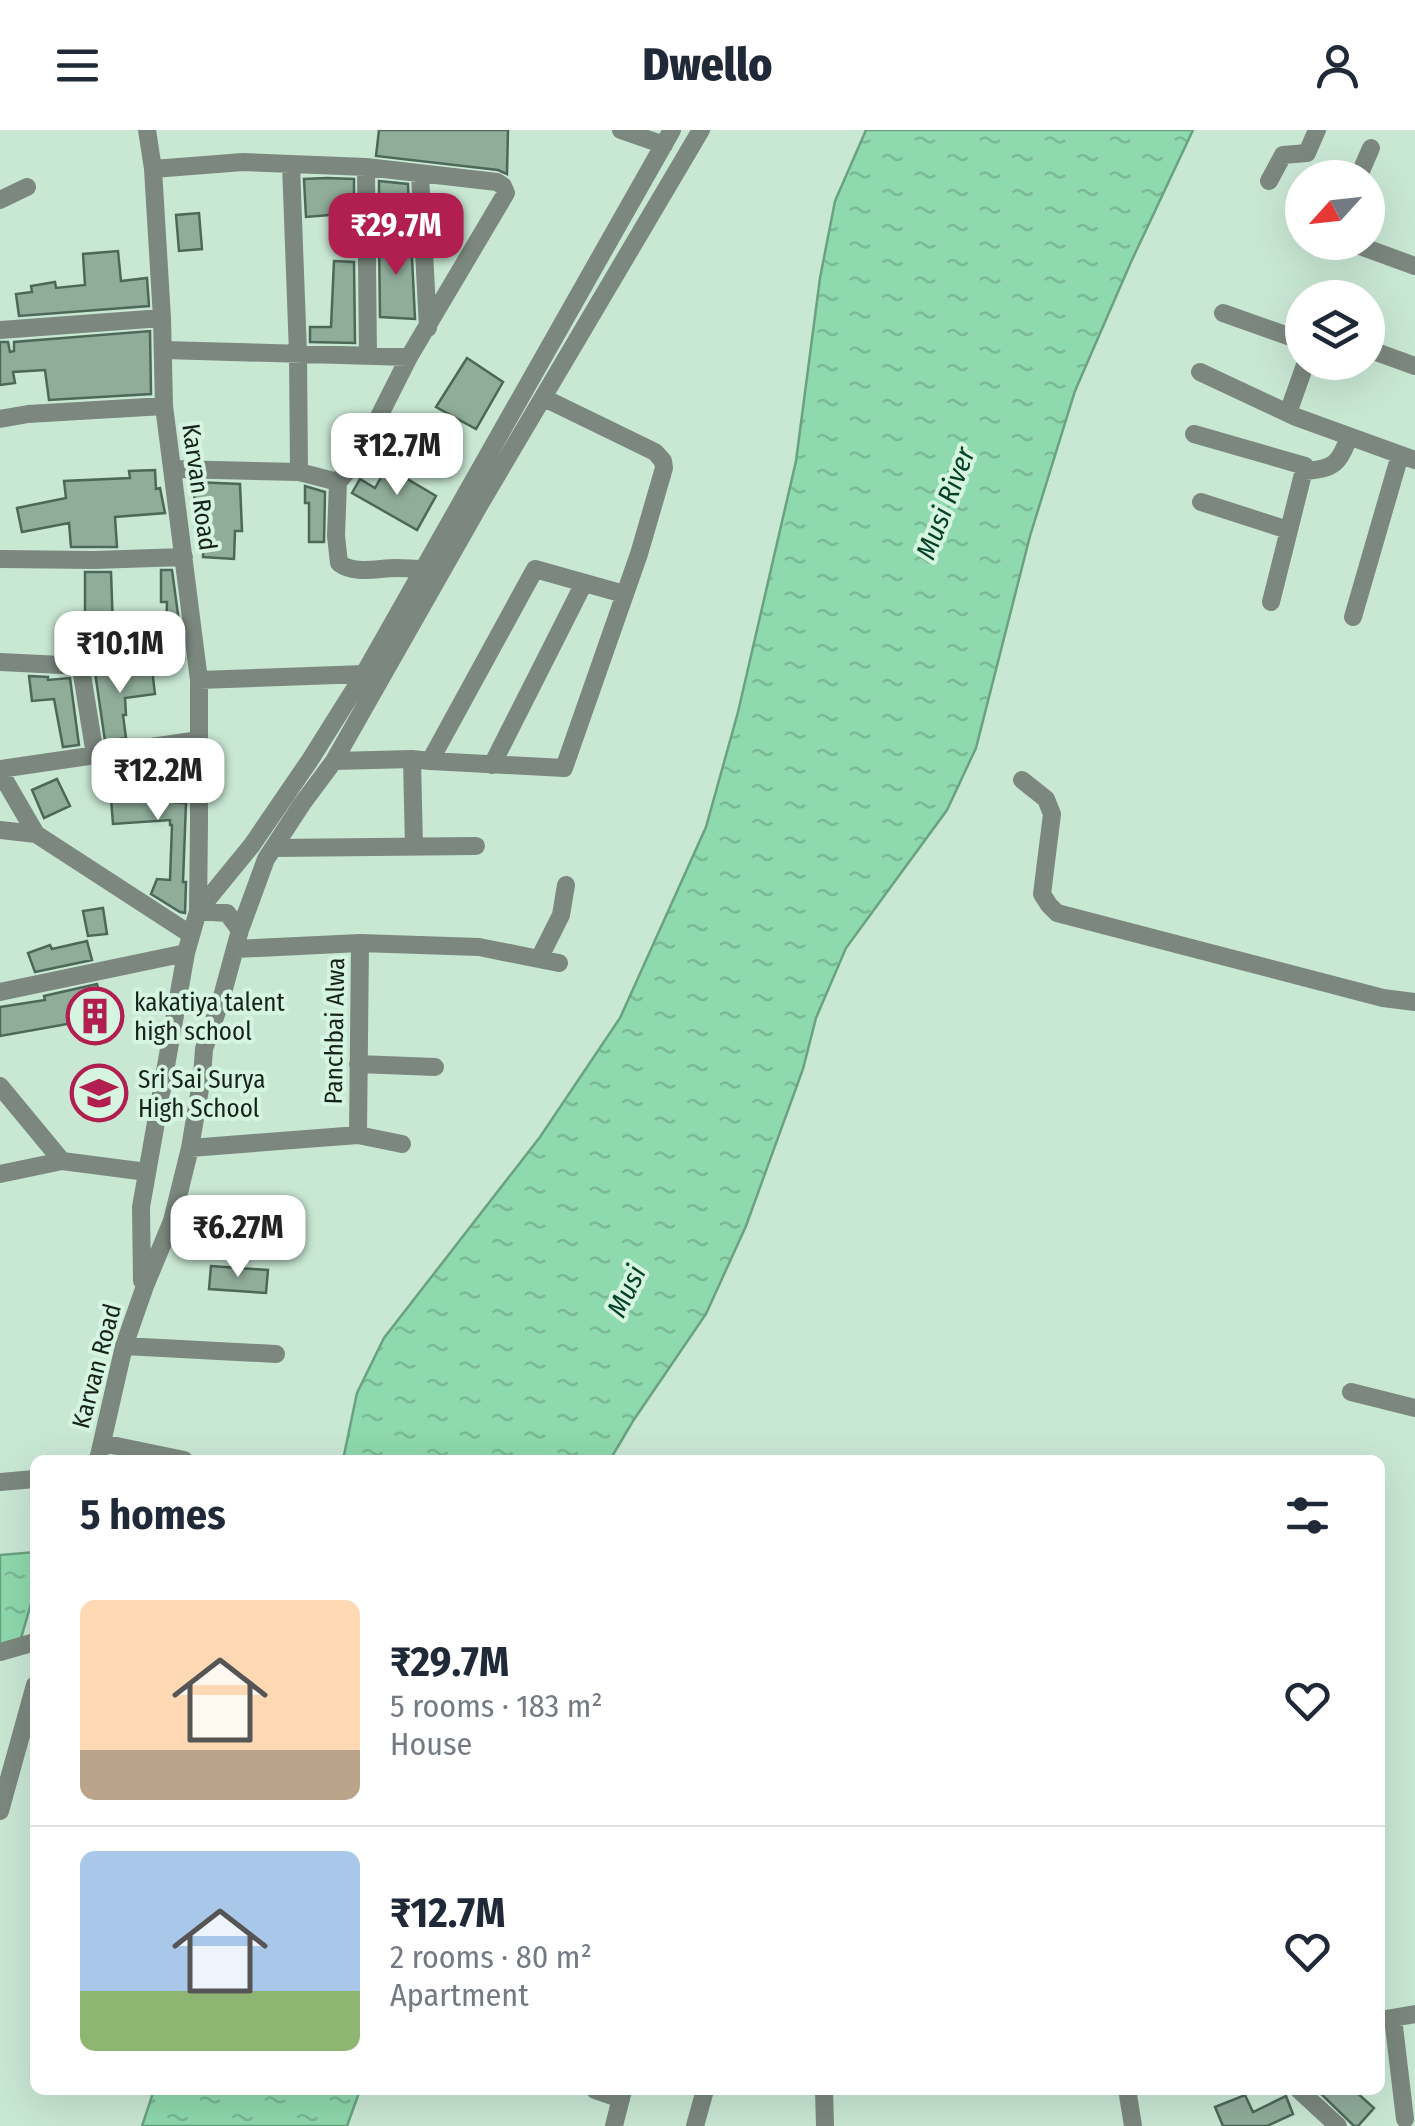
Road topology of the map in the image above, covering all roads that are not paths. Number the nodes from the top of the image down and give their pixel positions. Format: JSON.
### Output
{"nodes":[{"id":1,"x":146,"y":130,"type":"edge"},
{"id":2,"x":622,"y":130,"type":"edge"},
{"id":3,"x":700,"y":130,"type":"edge"},
{"id":4,"x":1317,"y":130,"type":"edge"},
{"id":5,"x":668,"y":137,"type":"edge"},
{"id":6,"x":1371,"y":148,"type":"dead end"},
{"id":7,"x":1366,"y":160,"type":"edge"},
{"id":8,"x":291,"y":165,"type":"junction"},
{"id":9,"x":366,"y":167,"type":"junction"},
{"id":10,"x":152,"y":169,"type":"junction"},
{"id":11,"x":420,"y":175,"type":"junction"},
{"id":12,"x":1268,"y":181,"type":"dead end"},
{"id":13,"x":27,"y":187,"type":"dead end"},
{"id":14,"x":0,"y":200,"type":"edge"},
{"id":15,"x":1385,"y":255,"type":"edge"},
{"id":16,"x":1415,"y":266,"type":"edge"},
{"id":17,"x":1223,"y":313,"type":"dead end"},
{"id":18,"x":162,"y":318,"type":"junction"},
{"id":19,"x":428,"y":328,"type":"junction"},
{"id":20,"x":0,"y":330,"type":"edge"},
{"id":21,"x":1285,"y":335,"type":"edge"},
{"id":22,"x":164,"y":350,"type":"junction"},
{"id":23,"x":298,"y":353,"type":"junction"},
{"id":24,"x":368,"y":356,"type":"junction"},
{"id":25,"x":1385,"y":356,"type":"edge"},
{"id":26,"x":409,"y":357,"type":"junction"},
{"id":27,"x":1415,"y":366,"type":"edge"},
{"id":28,"x":1200,"y":372,"type":"dead end"},
{"id":29,"x":1300,"y":380,"type":"edge"},
{"id":30,"x":544,"y":398,"type":"junction"},
{"id":31,"x":164,"y":406,"type":"junction"},
{"id":32,"x":1288,"y":413,"type":"junction"},
{"id":33,"x":0,"y":418,"type":"edge"},
{"id":34,"x":1194,"y":434,"type":"dead end"},
{"id":35,"x":1349,"y":436,"type":"junction"},
{"id":36,"x":1407,"y":458,"type":"edge"},
{"id":37,"x":173,"y":469,"type":"junction"},
{"id":38,"x":299,"y":472,"type":"junction"},
{"id":39,"x":1304,"y":472,"type":"junction"},
{"id":40,"x":338,"y":482,"type":"junction"},
{"id":41,"x":1201,"y":502,"type":"dead end"},
{"id":42,"x":1288,"y":530,"type":"junction"},
{"id":43,"x":184,"y":556,"type":"junction"},
{"id":44,"x":0,"y":560,"type":"edge"},
{"id":45,"x":423,"y":570,"type":"junction"},
{"id":46,"x":584,"y":583,"type":"junction"},
{"id":47,"x":624,"y":594,"type":"junction"},
{"id":48,"x":1271,"y":602,"type":"dead end"},
{"id":49,"x":1352,"y":617,"type":"dead end"},
{"id":50,"x":150,"y":652,"type":"dead end"},
{"id":51,"x":0,"y":662,"type":"edge"},
{"id":52,"x":80,"y":662,"type":"junction"},
{"id":53,"x":364,"y":674,"type":"junction"},
{"id":54,"x":198,"y":680,"type":"junction"},
{"id":55,"x":199,"y":740,"type":"junction"},
{"id":56,"x":95,"y":755,"type":"junction"},
{"id":57,"x":421,"y":760,"type":"junction"},
{"id":58,"x":334,"y":761,"type":"junction"},
{"id":59,"x":492,"y":764,"type":"junction"},
{"id":60,"x":0,"y":770,"type":"edge"},
{"id":61,"x":1022,"y":780,"type":"dead end"},
{"id":62,"x":0,"y":830,"type":"edge"},
{"id":63,"x":36,"y":834,"type":"junction"},
{"id":64,"x":476,"y":846,"type":"dead end"},
{"id":65,"x":414,"y":847,"type":"junction"},
{"id":66,"x":274,"y":848,"type":"junction"},
{"id":67,"x":566,"y":884,"type":"dead end"},
{"id":68,"x":198,"y":911,"type":"junction"},
{"id":69,"x":240,"y":930,"type":"junction"},
{"id":70,"x":360,"y":943,"type":"junction"},
{"id":71,"x":188,"y":944,"type":"junction"},
{"id":72,"x":236,"y":949,"type":"junction"},
{"id":73,"x":539,"y":959,"type":"junction"},
{"id":74,"x":559,"y":963,"type":"dead end"},
{"id":75,"x":0,"y":992,"type":"edge"},
{"id":76,"x":1415,"y":1002,"type":"edge"},
{"id":77,"x":358,"y":1064,"type":"junction"},
{"id":78,"x":434,"y":1067,"type":"dead end"},
{"id":79,"x":0,"y":1086,"type":"edge"},
{"id":80,"x":358,"y":1135,"type":"junction"},
{"id":81,"x":402,"y":1144,"type":"dead end"},
{"id":82,"x":190,"y":1148,"type":"junction"},
{"id":83,"x":62,"y":1161,"type":"junction"},
{"id":84,"x":146,"y":1172,"type":"junction"},
{"id":85,"x":0,"y":1174,"type":"edge"},
{"id":86,"x":144,"y":1286,"type":"junction"},
{"id":87,"x":124,"y":1346,"type":"junction"},
{"id":88,"x":276,"y":1354,"type":"dead end"},
{"id":89,"x":1351,"y":1392,"type":"dead end"},
{"id":90,"x":1415,"y":1408,"type":"edge"},
{"id":91,"x":100,"y":1452,"type":"edge"},
{"id":92,"x":132,"y":1455,"type":"edge"},
{"id":93,"x":30,"y":1479,"type":"edge"},
{"id":94,"x":0,"y":1482,"type":"edge"},
{"id":95,"x":30,"y":1643,"type":"edge"},
{"id":96,"x":0,"y":1652,"type":"edge"},
{"id":97,"x":30,"y":1703,"type":"edge"},
{"id":98,"x":0,"y":1810,"type":"edge"},
{"id":99,"x":1415,"y":2014,"type":"edge"},
{"id":100,"x":1387,"y":2019,"type":"edge"},
{"id":101,"x":622,"y":2095,"type":"edge"},
{"id":102,"x":704,"y":2095,"type":"edge"},
{"id":103,"x":824,"y":2095,"type":"edge"},
{"id":104,"x":1128,"y":2095,"type":"edge"},
{"id":105,"x":1304,"y":2095,"type":"edge"},
{"id":106,"x":1405,"y":2119,"type":"dead end"},
{"id":107,"x":699,"y":2125,"type":"edge"},
{"id":108,"x":614,"y":2126,"type":"edge"},
{"id":109,"x":825,"y":2126,"type":"edge"},
{"id":110,"x":1133,"y":2126,"type":"edge"},
{"id":111,"x":1338,"y":2126,"type":"edge"}],
"edges":[{"from":1,"to":10,"type":"street","name":"Karvan Road"},
{"from":2,"to":5,"type":"street"},
{"from":3,"to":30,"type":"street","name":"Karvan Road"},
{"from":4,"to":12,"type":"street"},
{"from":5,"to":45,"type":"street"},
{"from":6,"to":7,"type":"street"},
{"from":8,"to":9,"type":"street"},
{"from":8,"to":10,"type":"street"},
{"from":8,"to":23,"type":"street"},
{"from":9,"to":11,"type":"street"},
{"from":9,"to":24,"type":"street"},
{"from":10,"to":18,"type":"street","name":"Karvan Road"},
{"from":11,"to":19,"type":"street"},
{"from":11,"to":19,"type":"street"},
{"from":13,"to":14,"type":"street"},
{"from":15,"to":16,"type":"street"},
{"from":17,"to":21,"type":"street"},
{"from":18,"to":20,"type":"street"},
{"from":18,"to":22,"type":"street","name":"Karvan Road"},
{"from":19,"to":26,"type":"street"},
{"from":22,"to":23,"type":"street"},
{"from":22,"to":31,"type":"street","name":"Karvan Road"},
{"from":23,"to":24,"type":"street"},
{"from":23,"to":38,"type":"street"},
{"from":24,"to":26,"type":"street"},
{"from":25,"to":27,"type":"street"},
{"from":26,"to":40,"type":"street"},
{"from":28,"to":32,"type":"street"},
{"from":29,"to":32,"type":"street"},
{"from":30,"to":47,"type":"street"},
{"from":30,"to":58,"type":"street","name":"Karvan Road"},
{"from":31,"to":33,"type":"street"},
{"from":31,"to":37,"type":"street","name":"Karvan Road"},
{"from":32,"to":35,"type":"street"},
{"from":34,"to":39,"type":"street"},
{"from":35,"to":36,"type":"street"},
{"from":35,"to":39,"type":"street"},
{"from":36,"to":49,"type":"street"},
{"from":37,"to":38,"type":"street"},
{"from":37,"to":43,"type":"street","name":"Karvan Road"},
{"from":38,"to":40,"type":"street"},
{"from":39,"to":42,"type":"street"},
{"from":40,"to":45,"type":"street"},
{"from":41,"to":42,"type":"street"},
{"from":42,"to":48,"type":"street"},
{"from":43,"to":44,"type":"street"},
{"from":43,"to":54,"type":"street","name":"Karvan Road"},
{"from":45,"to":53,"type":"street"},
{"from":46,"to":47,"type":"street"},
{"from":46,"to":57,"type":"street"},
{"from":46,"to":59,"type":"street"},
{"from":47,"to":59,"type":"street"},
{"from":50,"to":52,"type":"street"},
{"from":51,"to":52,"type":"street"},
{"from":52,"to":56,"type":"street"},
{"from":53,"to":54,"type":"street"},
{"from":53,"to":68,"type":"street"},
{"from":54,"to":55,"type":"street","name":"Karvan Road"},
{"from":55,"to":56,"type":"street"},
{"from":55,"to":68,"type":"street","name":"Karvan Road"},
{"from":56,"to":60,"type":"street"},
{"from":57,"to":58,"type":"street"},
{"from":57,"to":59,"type":"street"},
{"from":57,"to":65,"type":"street"},
{"from":58,"to":66,"type":"street","name":"Karvan Road"},
{"from":60,"to":63,"type":"street"},
{"from":61,"to":76,"type":"street"},
{"from":62,"to":63,"type":"street"},
{"from":63,"to":71,"type":"street"},
{"from":64,"to":65,"type":"street"},
{"from":65,"to":66,"type":"street"},
{"from":66,"to":69,"type":"street","name":"Karvan Road"},
{"from":67,"to":73,"type":"street"},
{"from":68,"to":69,"type":"street"},
{"from":68,"to":71,"type":"street","name":"Karvan Road"},
{"from":69,"to":72,"type":"street","name":"Karvan Road"},
{"from":70,"to":72,"type":"street","name":"Panchbai Alwa"},
{"from":70,"to":73,"type":"street"},
{"from":70,"to":77,"type":"street","name":"Panchbai Alwa"},
{"from":71,"to":75,"type":"street"},
{"from":71,"to":84,"type":"street","name":"Karvan Road"},
{"from":72,"to":82,"type":"street","name":"Karvan Road"},
{"from":73,"to":74,"type":"street"},
{"from":77,"to":78,"type":"street"},
{"from":77,"to":80,"type":"street","name":"Panchbai Alwa"},
{"from":79,"to":83,"type":"street"},
{"from":80,"to":81,"type":"street"},
{"from":80,"to":82,"type":"street","name":"Panchbai Alwa"},
{"from":82,"to":86,"type":"street","name":"Karvan Road"},
{"from":83,"to":84,"type":"street"},
{"from":83,"to":85,"type":"street"},
{"from":84,"to":86,"type":"street","name":"Karvan Road"},
{"from":86,"to":87,"type":"street","name":"Karvan Road"},
{"from":87,"to":88,"type":"street"},
{"from":87,"to":91,"type":"street","name":"Karvan Road"},
{"from":89,"to":90,"type":"street"},
{"from":91,"to":92,"type":"street"},
{"from":93,"to":94,"type":"street"},
{"from":95,"to":96,"type":"street"},
{"from":97,"to":98,"type":"street"},
{"from":99,"to":100,"type":"street"},
{"from":100,"to":106,"type":"street"},
{"from":101,"to":108,"type":"street"},
{"from":102,"to":107,"type":"street"},
{"from":103,"to":109,"type":"street"},
{"from":104,"to":110,"type":"street"},
{"from":105,"to":111,"type":"street"}]}
